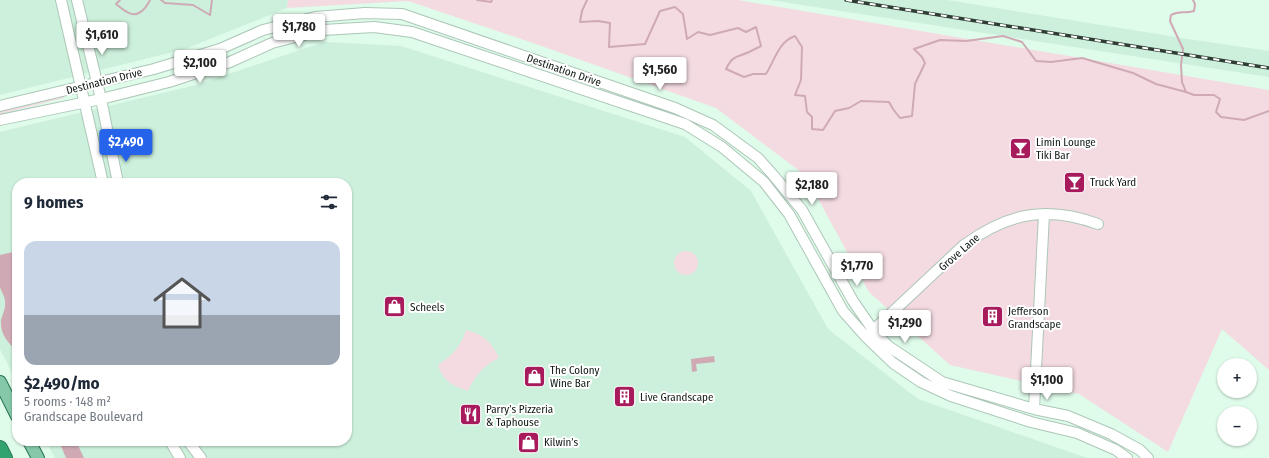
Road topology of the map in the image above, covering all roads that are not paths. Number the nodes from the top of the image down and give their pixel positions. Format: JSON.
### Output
{"nodes":[{"id":1,"x":61,"y":0,"type":"edge"},
{"id":2,"x":78,"y":0,"type":"edge"},
{"id":3,"x":452,"y":31,"type":"junction"},
{"id":4,"x":448,"y":44,"type":"junction"},
{"id":5,"x":97,"y":83,"type":"junction"},
{"id":6,"x":81,"y":86,"type":"junction"},
{"id":7,"x":101,"y":99,"type":"junction"},
{"id":8,"x":85,"y":102,"type":"junction"},
{"id":9,"x":0,"y":106,"type":"edge"},
{"id":10,"x":0,"y":120,"type":"edge"},
{"id":11,"x":774,"y":176,"type":"junction"},
{"id":12,"x":102,"y":178,"type":"edge"},
{"id":13,"x":117,"y":178,"type":"edge"},
{"id":14,"x":764,"y":182,"type":"junction"},
{"id":15,"x":1044,"y":214,"type":"junction"},
{"id":16,"x":1098,"y":224,"type":"dead end"},
{"id":17,"x":870,"y":334,"type":"junction"},
{"id":18,"x":0,"y":382,"type":"edge"},
{"id":19,"x":12,"y":406,"type":"edge"},
{"id":20,"x":1034,"y":409,"type":"junction"},
{"id":21,"x":32,"y":446,"type":"edge"},
{"id":22,"x":173,"y":446,"type":"edge"},
{"id":23,"x":192,"y":446,"type":"edge"},
{"id":24,"x":0,"y":448,"type":"edge"},
{"id":25,"x":5,"y":458,"type":"edge"},
{"id":26,"x":38,"y":458,"type":"edge"},
{"id":27,"x":180,"y":458,"type":"edge"},
{"id":28,"x":201,"y":458,"type":"edge"},
{"id":29,"x":1127,"y":458,"type":"edge"},
{"id":30,"x":1148,"y":458,"type":"edge"}],
"edges":[{"from":1,"to":6,"type":"street"},
{"from":2,"to":5,"type":"street"},
{"from":3,"to":4,"type":"street"},
{"from":3,"to":5,"type":"street","name":"Destination Drive"},
{"from":3,"to":11,"type":"street","name":"Destination Drive"},
{"from":4,"to":7,"type":"street","name":"Destination Drive"},
{"from":4,"to":14,"type":"street","name":"Destination Drive"},
{"from":5,"to":6,"type":"street","name":"Destination Drive"},
{"from":5,"to":7,"type":"street"},
{"from":6,"to":8,"type":"street"},
{"from":6,"to":9,"type":"street","name":"Destination Drive"},
{"from":7,"to":8,"type":"street","name":"Destination Drive"},
{"from":7,"to":13,"type":"street"},
{"from":8,"to":10,"type":"street","name":"Destination Drive"},
{"from":8,"to":12,"type":"street"},
{"from":11,"to":14,"type":"street"},
{"from":11,"to":17,"type":"street","name":"Destination Drive"},
{"from":14,"to":17,"type":"street","name":"Destination Drive"},
{"from":15,"to":16,"type":"street","name":"Grove Lane"},
{"from":15,"to":17,"type":"street","name":"Grove Lane"},
{"from":15,"to":20,"type":"street"},
{"from":17,"to":20,"type":"street","name":"Destination Drive"},
{"from":17,"to":29,"type":"street","name":"Destination Drive"},
{"from":18,"to":19,"type":"main road"},
{"from":20,"to":30,"type":"street","name":"Destination Drive"},
{"from":21,"to":26,"type":"main road"},
{"from":22,"to":27,"type":"street"},
{"from":23,"to":28,"type":"street"},
{"from":24,"to":25,"type":"highway"}]}
